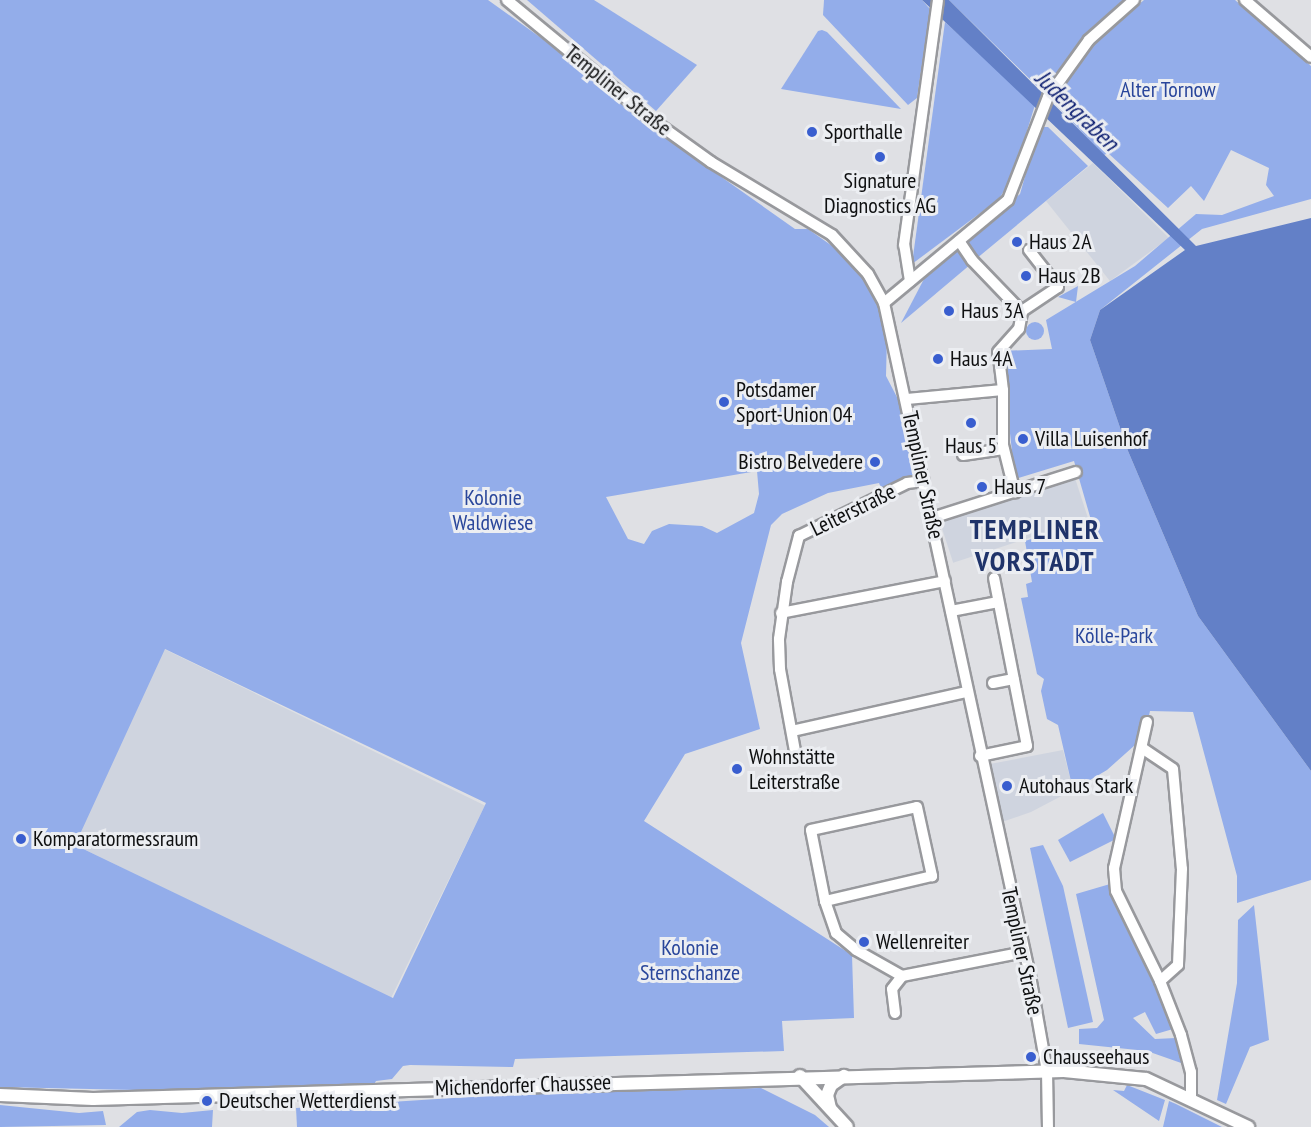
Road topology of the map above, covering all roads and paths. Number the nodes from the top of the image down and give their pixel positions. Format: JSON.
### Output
{"nodes":[{"id":1,"x":507,"y":0,"type":"edge"},
{"id":2,"x":938,"y":0,"type":"edge"},
{"id":3,"x":1134,"y":0,"type":"edge"},
{"id":4,"x":1245,"y":0,"type":"edge"},
{"id":5,"x":1311,"y":57,"type":"edge"},
{"id":6,"x":959,"y":241,"type":"junction"},
{"id":7,"x":1029,"y":250,"type":"dead end"},
{"id":8,"x":910,"y":281,"type":"junction"},
{"id":9,"x":884,"y":303,"type":"junction"},
{"id":10,"x":1022,"y":311,"type":"junction"},
{"id":11,"x":1003,"y":390,"type":"junction"},
{"id":12,"x":907,"y":399,"type":"junction"},
{"id":13,"x":1004,"y":449,"type":"junction"},
{"id":14,"x":963,"y":455,"type":"dead end"},
{"id":15,"x":1076,"y":472,"type":"dead end"},
{"id":16,"x":924,"y":481,"type":"junction"},
{"id":17,"x":1015,"y":492,"type":"junction"},
{"id":18,"x":932,"y":518,"type":"junction"},
{"id":19,"x":993,"y":578,"type":"dead end"},
{"id":20,"x":945,"y":580,"type":"junction"},
{"id":21,"x":998,"y":602,"type":"junction"},
{"id":22,"x":951,"y":611,"type":"junction"},
{"id":23,"x":781,"y":613,"type":"junction"},
{"id":24,"x":1014,"y":679,"type":"junction"},
{"id":25,"x":993,"y":683,"type":"dead end"},
{"id":26,"x":968,"y":692,"type":"junction"},
{"id":27,"x":1147,"y":722,"type":"dead end"},
{"id":28,"x":792,"y":731,"type":"junction"},
{"id":29,"x":1142,"y":747,"type":"junction"},
{"id":30,"x":795,"y":751,"type":"dead end"},
{"id":31,"x":980,"y":756,"type":"junction"},
{"id":32,"x":825,"y":901,"type":"junction"},
{"id":33,"x":1024,"y":952,"type":"junction"},
{"id":34,"x":902,"y":976,"type":"junction"},
{"id":35,"x":1160,"y":981,"type":"junction"},
{"id":36,"x":896,"y":1013,"type":"dead end"},
{"id":37,"x":1047,"y":1071,"type":"junction"},
{"id":38,"x":800,"y":1076,"type":"junction"},
{"id":39,"x":844,"y":1076,"type":"junction"},
{"id":40,"x":0,"y":1095,"type":"edge"},
{"id":41,"x":1191,"y":1099,"type":"junction"},
{"id":42,"x":830,"y":1109,"type":"junction"},
{"id":43,"x":847,"y":1127,"type":"edge"},
{"id":44,"x":1048,"y":1127,"type":"edge"},
{"id":45,"x":1248,"y":1127,"type":"edge"}],
"edges":[{"from":1,"to":9,"type":"street","name":"Templiner Straße"},
{"from":2,"to":8,"type":"street"},
{"from":3,"to":6,"type":"street"},
{"from":4,"to":5,"type":"street"},
{"from":6,"to":8,"type":"street"},
{"from":6,"to":10,"type":"street"},
{"from":7,"to":10,"type":"street"},
{"from":8,"to":9,"type":"street"},
{"from":9,"to":12,"type":"street","name":"Templiner Straße"},
{"from":10,"to":11,"type":"street"},
{"from":11,"to":12,"type":"street"},
{"from":11,"to":13,"type":"street"},
{"from":12,"to":16,"type":"street","name":"Templiner Straße"},
{"from":13,"to":14,"type":"street"},
{"from":13,"to":17,"type":"street"},
{"from":15,"to":17,"type":"street"},
{"from":16,"to":18,"type":"street","name":"Templiner Straße"},
{"from":16,"to":23,"type":"street","name":"Leiterstraße"},
{"from":17,"to":18,"type":"street"},
{"from":18,"to":20,"type":"street","name":"Templiner Straße"},
{"from":19,"to":21,"type":"street"},
{"from":20,"to":22,"type":"street","name":"Templiner Straße"},
{"from":20,"to":23,"type":"street"},
{"from":21,"to":22,"type":"street"},
{"from":21,"to":24,"type":"street"},
{"from":22,"to":26,"type":"street","name":"Templiner Straße"},
{"from":23,"to":28,"type":"street","name":"Leiterstraße"},
{"from":24,"to":25,"type":"street"},
{"from":24,"to":31,"type":"street"},
{"from":26,"to":28,"type":"street"},
{"from":26,"to":31,"type":"street","name":"Templiner Straße"},
{"from":27,"to":29,"type":"street"},
{"from":28,"to":30,"type":"street","name":"Leiterstraße"},
{"from":29,"to":35,"type":"street"},
{"from":29,"to":35,"type":"street"},
{"from":31,"to":33,"type":"street","name":"Templiner Straße"},
{"from":32,"to":32,"type":"street"},
{"from":32,"to":34,"type":"street"},
{"from":33,"to":34,"type":"street"},
{"from":33,"to":37,"type":"street","name":"Templiner Straße"},
{"from":34,"to":36,"type":"street"},
{"from":35,"to":41,"type":"street"},
{"from":37,"to":39,"type":"main road","name":"Michendorfer Chaussee"},
{"from":37,"to":41,"type":"main road","name":"Michendorfer Chaussee"},
{"from":37,"to":44,"type":"street","name":"Templiner Straße"},
{"from":38,"to":39,"type":"main road","name":"Michendorfer Chaussee"},
{"from":38,"to":40,"type":"main road","name":"Michendorfer Chaussee"},
{"from":38,"to":42,"type":"main road"},
{"from":39,"to":42,"type":"main road"},
{"from":41,"to":45,"type":"main road","name":"Michendorfer Chaussee"},
{"from":42,"to":43,"type":"main road"}]}
